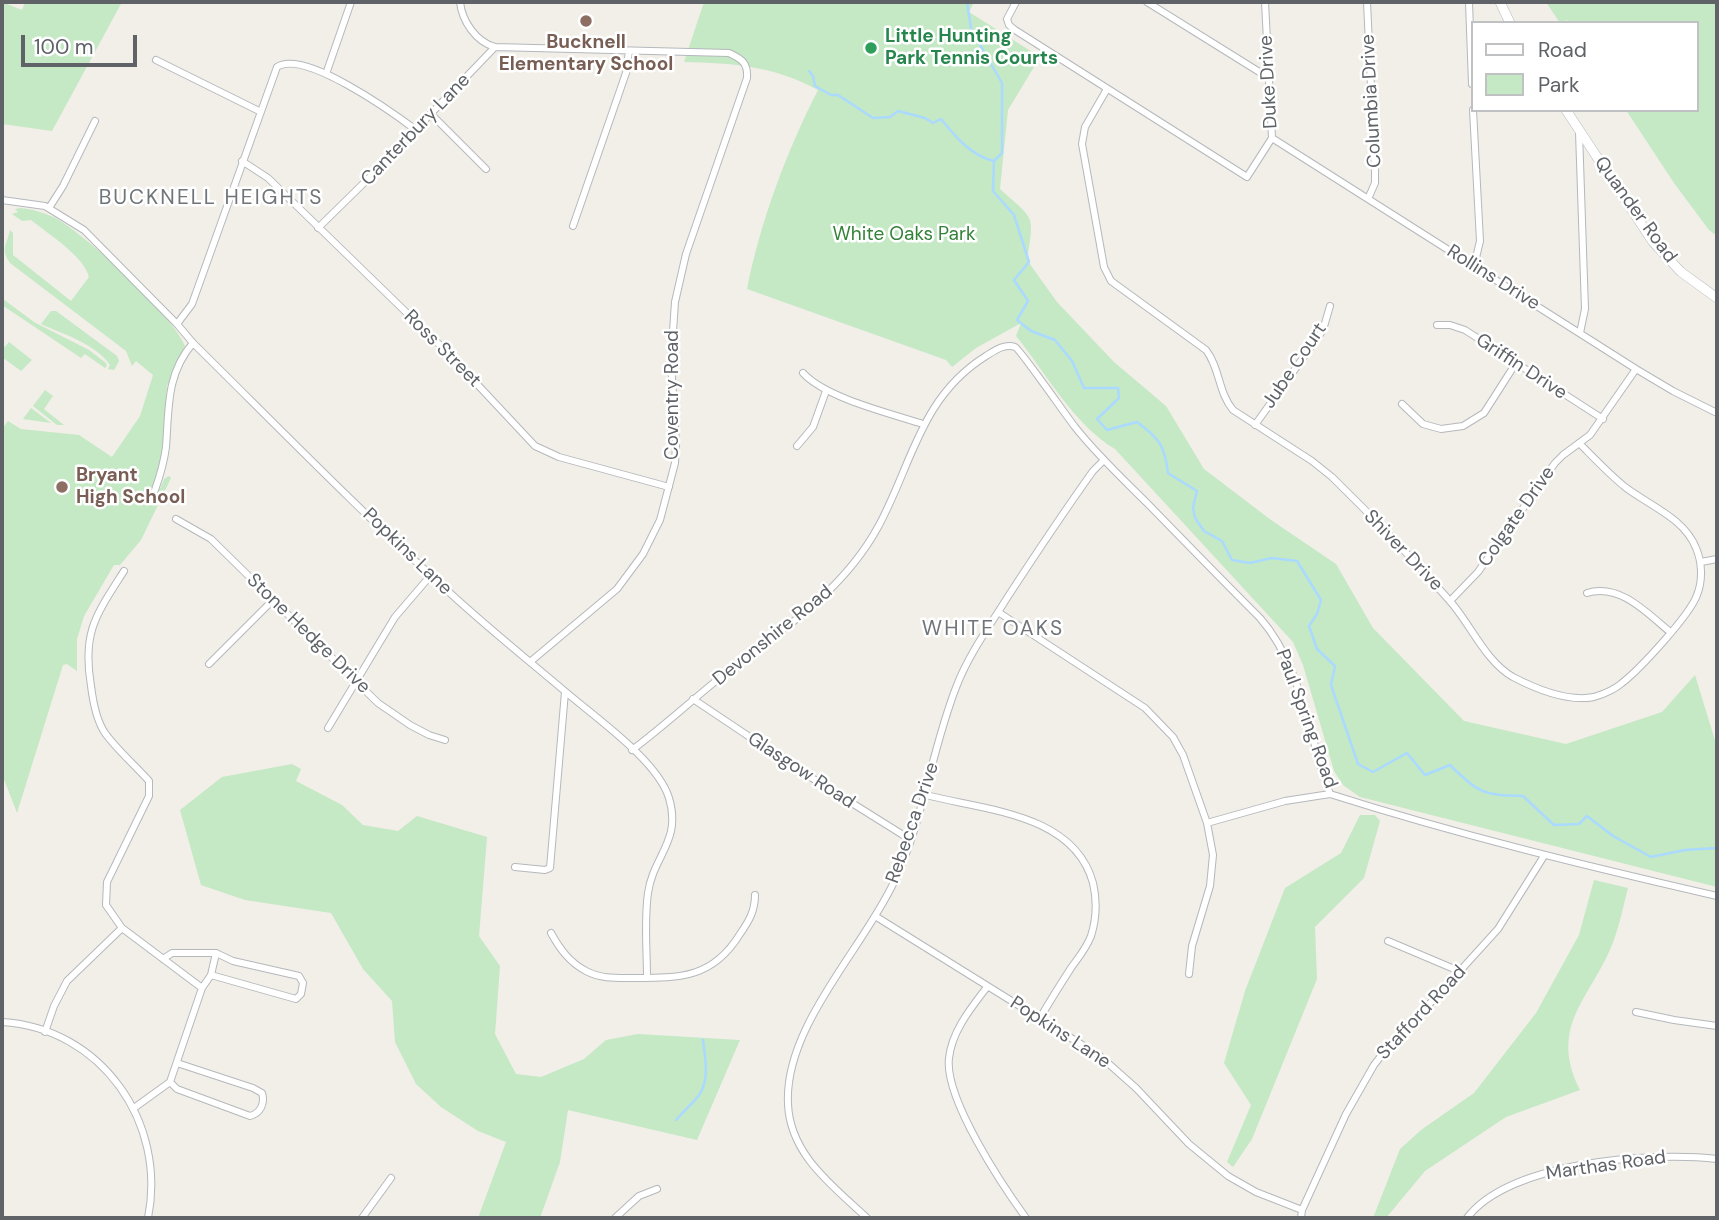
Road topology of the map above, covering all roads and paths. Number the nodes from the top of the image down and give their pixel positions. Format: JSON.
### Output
{"nodes":[{"id":1,"x":351,"y":2,"type":"edge"},
{"id":2,"x":460,"y":2,"type":"edge"},
{"id":3,"x":1016,"y":2,"type":"edge"},
{"id":4,"x":1147,"y":2,"type":"edge"},
{"id":5,"x":1265,"y":2,"type":"edge"},
{"id":6,"x":1367,"y":2,"type":"edge"},
{"id":7,"x":1469,"y":2,"type":"edge"},
{"id":8,"x":1500,"y":2,"type":"edge"},
{"id":9,"x":1158,"y":5,"type":"edge"},
{"id":10,"x":1509,"y":21,"type":"edge"},
{"id":11,"x":1470,"y":29,"type":"edge"},
{"id":12,"x":495,"y":47,"type":"junction"},
{"id":13,"x":629,"y":51,"type":"junction"},
{"id":14,"x":156,"y":60,"type":"dead end"},
{"id":15,"x":326,"y":74,"type":"junction"},
{"id":16,"x":1269,"y":78,"type":"junction"},
{"id":17,"x":1107,"y":89,"type":"junction"},
{"id":18,"x":259,"y":111,"type":"junction"},
{"id":19,"x":1474,"y":112,"type":"edge"},
{"id":20,"x":1567,"y":112,"type":"edge"},
{"id":21,"x":431,"y":114,"type":"junction"},
{"id":22,"x":95,"y":121,"type":"dead end"},
{"id":23,"x":416,"y":130,"type":"junction"},
{"id":24,"x":1579,"y":132,"type":"junction"},
{"id":25,"x":1272,"y":138,"type":"junction"},
{"id":26,"x":242,"y":161,"type":"junction"},
{"id":27,"x":486,"y":169,"type":"dead end"},
{"id":28,"x":1367,"y":199,"type":"junction"},
{"id":29,"x":2,"y":200,"type":"edge"},
{"id":30,"x":49,"y":208,"type":"junction"},
{"id":31,"x":573,"y":226,"type":"dead end"},
{"id":32,"x":318,"y":228,"type":"junction"},
{"id":33,"x":1474,"y":266,"type":"junction"},
{"id":34,"x":1717,"y":298,"type":"edge"},
{"id":35,"x":1330,"y":306,"type":"dead end"},
{"id":36,"x":177,"y":324,"type":"junction"},
{"id":37,"x":1437,"y":325,"type":"dead end"},
{"id":38,"x":1580,"y":333,"type":"junction"},
{"id":39,"x":192,"y":343,"type":"junction"},
{"id":40,"x":1015,"y":347,"type":"joint"},
{"id":41,"x":1516,"y":363,"type":"junction"},
{"id":42,"x":1636,"y":369,"type":"junction"},
{"id":43,"x":803,"y":373,"type":"dead end"},
{"id":44,"x":826,"y":391,"type":"junction"},
{"id":45,"x":1402,"y":404,"type":"dead end"},
{"id":46,"x":1717,"y":412,"type":"edge"},
{"id":47,"x":1603,"y":419,"type":"junction"},
{"id":48,"x":923,"y":424,"type":"junction"},
{"id":49,"x":1255,"y":425,"type":"junction"},
{"id":50,"x":1579,"y":443,"type":"junction"},
{"id":51,"x":797,"y":446,"type":"dead end"},
{"id":52,"x":1104,"y":460,"type":"junction"},
{"id":53,"x":669,"y":487,"type":"junction"},
{"id":54,"x":155,"y":490,"type":"dead end"},
{"id":55,"x":176,"y":519,"type":"dead end"},
{"id":56,"x":1717,"y":559,"type":"edge"},
{"id":57,"x":1701,"y":562,"type":"junction"},
{"id":58,"x":124,"y":571,"type":"dead end"},
{"id":59,"x":431,"y":575,"type":"junction"},
{"id":60,"x":1587,"y":593,"type":"dead end"},
{"id":61,"x":274,"y":600,"type":"junction"},
{"id":62,"x":1450,"y":601,"type":"junction"},
{"id":63,"x":998,"y":612,"type":"junction"},
{"id":64,"x":1670,"y":632,"type":"junction"},
{"id":65,"x":530,"y":662,"type":"junction"},
{"id":66,"x":209,"y":664,"type":"dead end"},
{"id":67,"x":357,"y":682,"type":"junction"},
{"id":68,"x":565,"y":692,"type":"junction"},
{"id":69,"x":693,"y":699,"type":"junction"},
{"id":70,"x":328,"y":728,"type":"dead end"},
{"id":71,"x":445,"y":740,"type":"dead end"},
{"id":72,"x":632,"y":750,"type":"junction"},
{"id":73,"x":1330,"y":794,"type":"junction"},
{"id":74,"x":926,"y":795,"type":"junction"},
{"id":75,"x":1207,"y":823,"type":"junction"},
{"id":76,"x":911,"y":840,"type":"junction"},
{"id":77,"x":1544,"y":856,"type":"junction"},
{"id":78,"x":515,"y":867,"type":"dead end"},
{"id":79,"x":755,"y":895,"type":"dead end"},
{"id":80,"x":1717,"y":896,"type":"edge"},
{"id":81,"x":875,"y":916,"type":"junction"},
{"id":82,"x":122,"y":928,"type":"junction"},
{"id":83,"x":551,"y":933,"type":"dead end"},
{"id":84,"x":1388,"y":941,"type":"dead end"},
{"id":85,"x":216,"y":953,"type":"junction"},
{"id":86,"x":163,"y":959,"type":"junction"},
{"id":87,"x":1459,"y":971,"type":"junction"},
{"id":88,"x":1189,"y":974,"type":"dead end"},
{"id":89,"x":211,"y":975,"type":"junction"},
{"id":90,"x":647,"y":978,"type":"junction"},
{"id":91,"x":988,"y":987,"type":"junction"},
{"id":92,"x":202,"y":988,"type":"junction"},
{"id":93,"x":1636,"y":1012,"type":"dead end"},
{"id":94,"x":1040,"y":1018,"type":"junction"},
{"id":95,"x":2,"y":1022,"type":"edge"},
{"id":96,"x":1717,"y":1026,"type":"edge"},
{"id":97,"x":46,"y":1032,"type":"junction"},
{"id":98,"x":177,"y":1063,"type":"junction"},
{"id":99,"x":170,"y":1082,"type":"junction"},
{"id":100,"x":134,"y":1108,"type":"junction"},
{"id":101,"x":1717,"y":1159,"type":"edge"},
{"id":102,"x":391,"y":1178,"type":"dead end"},
{"id":103,"x":657,"y":1189,"type":"dead end"},
{"id":104,"x":1302,"y":1214,"type":"edge"},
{"id":105,"x":148,"y":1218,"type":"edge"},
{"id":106,"x":362,"y":1218,"type":"edge"},
{"id":107,"x":615,"y":1218,"type":"edge"},
{"id":108,"x":867,"y":1218,"type":"edge"},
{"id":109,"x":1026,"y":1218,"type":"edge"},
{"id":110,"x":1467,"y":1218,"type":"edge"}],
"edges":[{"from":1,"to":15,"type":"street"},
{"from":2,"to":12,"type":"street"},
{"from":3,"to":17,"type":"street"},
{"from":4,"to":9,"type":"street"},
{"from":5,"to":16,"type":"street","name":"Duke Drive"},
{"from":6,"to":28,"type":"street","name":"Columbia Drive"},
{"from":7,"to":11,"type":"street"},
{"from":8,"to":10,"type":"street"},
{"from":9,"to":16,"type":"street"},
{"from":12,"to":13,"type":"street"},
{"from":12,"to":21,"type":"street","name":"Canterbury Lane"},
{"from":13,"to":31,"type":"street"},
{"from":13,"to":53,"type":"street","name":"Coventry Road"},
{"from":14,"to":18,"type":"street"},
{"from":15,"to":18,"type":"street"},
{"from":15,"to":23,"type":"street"},
{"from":16,"to":25,"type":"street","name":"Duke Drive"},
{"from":17,"to":25,"type":"street","name":"Duke Drive"},
{"from":17,"to":49,"type":"street","name":"Shiver Drive"},
{"from":18,"to":26,"type":"street"},
{"from":19,"to":33,"type":"street"},
{"from":20,"to":24,"type":"street","name":"Quander Road"},
{"from":21,"to":23,"type":"street","name":"Canterbury Lane"},
{"from":21,"to":27,"type":"street"},
{"from":22,"to":30,"type":"street"},
{"from":23,"to":32,"type":"street","name":"Canterbury Lane"},
{"from":24,"to":34,"type":"street","name":"Quander Road"},
{"from":24,"to":38,"type":"street"},
{"from":25,"to":28,"type":"street","name":"Rollins Drive"},
{"from":26,"to":32,"type":"street","name":"Ross Street"},
{"from":26,"to":36,"type":"street"},
{"from":28,"to":33,"type":"street","name":"Rollins Drive"},
{"from":29,"to":30,"type":"street","name":"Popkins Lane"},
{"from":30,"to":36,"type":"street","name":"Popkins Lane"},
{"from":32,"to":53,"type":"street","name":"Ross Street"},
{"from":33,"to":38,"type":"street","name":"Rollins Drive"},
{"from":35,"to":49,"type":"street","name":"Jube Court"},
{"from":36,"to":39,"type":"street","name":"Popkins Lane"},
{"from":37,"to":41,"type":"street","name":"Griffin Drive"},
{"from":38,"to":42,"type":"street","name":"Rollins Drive"},
{"from":39,"to":54,"type":"street"},
{"from":39,"to":59,"type":"street","name":"Popkins Lane"},
{"from":40,"to":48,"type":"street","name":"Devonshire Road"},
{"from":40,"to":52,"type":"street","name":"Paul Spring Road"},
{"from":41,"to":45,"type":"street"},
{"from":41,"to":47,"type":"street","name":"Griffin Drive"},
{"from":42,"to":46,"type":"street","name":"Rollins Drive"},
{"from":42,"to":47,"type":"street","name":"Colgate Drive"},
{"from":43,"to":44,"type":"street"},
{"from":44,"to":48,"type":"street"},
{"from":44,"to":51,"type":"street"},
{"from":47,"to":50,"type":"street","name":"Colgate Drive"},
{"from":48,"to":69,"type":"street","name":"Devonshire Road"},
{"from":49,"to":62,"type":"street","name":"Shiver Drive"},
{"from":50,"to":57,"type":"street"},
{"from":50,"to":62,"type":"street","name":"Colgate Drive"},
{"from":52,"to":63,"type":"street","name":"Rebecca Drive"},
{"from":52,"to":73,"type":"street","name":"Paul Spring Road"},
{"from":53,"to":65,"type":"street","name":"Coventry Road"},
{"from":55,"to":61,"type":"street","name":"Stone Hedge Drive"},
{"from":56,"to":57,"type":"street"},
{"from":57,"to":64,"type":"street","name":"Shiver Drive"},
{"from":58,"to":82,"type":"street"},
{"from":59,"to":65,"type":"street","name":"Popkins Lane"},
{"from":59,"to":67,"type":"street"},
{"from":60,"to":64,"type":"street"},
{"from":61,"to":66,"type":"street"},
{"from":61,"to":67,"type":"street","name":"Stone Hedge Drive"},
{"from":62,"to":64,"type":"street","name":"Shiver Drive"},
{"from":63,"to":74,"type":"street","name":"Rebecca Drive"},
{"from":63,"to":75,"type":"street"},
{"from":65,"to":68,"type":"street","name":"Popkins Lane"},
{"from":67,"to":70,"type":"street"},
{"from":67,"to":71,"type":"street","name":"Stone Hedge Drive"},
{"from":68,"to":72,"type":"street","name":"Popkins Lane"},
{"from":68,"to":78,"type":"street"},
{"from":69,"to":72,"type":"street","name":"Devonshire Road"},
{"from":69,"to":76,"type":"street","name":"Glasgow Road"},
{"from":72,"to":90,"type":"street","name":"Popkins Lane"},
{"from":73,"to":75,"type":"street"},
{"from":73,"to":77,"type":"street","name":"Paul Spring Road"},
{"from":74,"to":76,"type":"street","name":"Rebecca Drive"},
{"from":74,"to":94,"type":"street"},
{"from":75,"to":88,"type":"street"},
{"from":76,"to":81,"type":"street","name":"Rebecca Drive"},
{"from":77,"to":80,"type":"street","name":"Paul Spring Road"},
{"from":77,"to":87,"type":"street","name":"Stafford Road"},
{"from":79,"to":90,"type":"street"},
{"from":81,"to":91,"type":"street","name":"Popkins Lane"},
{"from":81,"to":108,"type":"street","name":"Rebecca Drive"},
{"from":82,"to":86,"type":"street"},
{"from":82,"to":97,"type":"street"},
{"from":83,"to":90,"type":"street"},
{"from":84,"to":87,"type":"street"},
{"from":85,"to":86,"type":"street"},
{"from":85,"to":89,"type":"street"},
{"from":85,"to":89,"type":"street"},
{"from":86,"to":92,"type":"street"},
{"from":87,"to":104,"type":"street","name":"Stafford Road"},
{"from":89,"to":92,"type":"street"},
{"from":91,"to":94,"type":"street","name":"Popkins Lane"},
{"from":91,"to":109,"type":"street"},
{"from":92,"to":98,"type":"street"},
{"from":93,"to":96,"type":"street"},
{"from":94,"to":104,"type":"street","name":"Popkins Lane"},
{"from":95,"to":97,"type":"street"},
{"from":97,"to":100,"type":"street"},
{"from":98,"to":99,"type":"street"},
{"from":98,"to":99,"type":"street"},
{"from":99,"to":100,"type":"street"},
{"from":100,"to":105,"type":"street"},
{"from":101,"to":110,"type":"street","name":"Marthas Road"},
{"from":102,"to":106,"type":"street"},
{"from":103,"to":107,"type":"street"}]}
